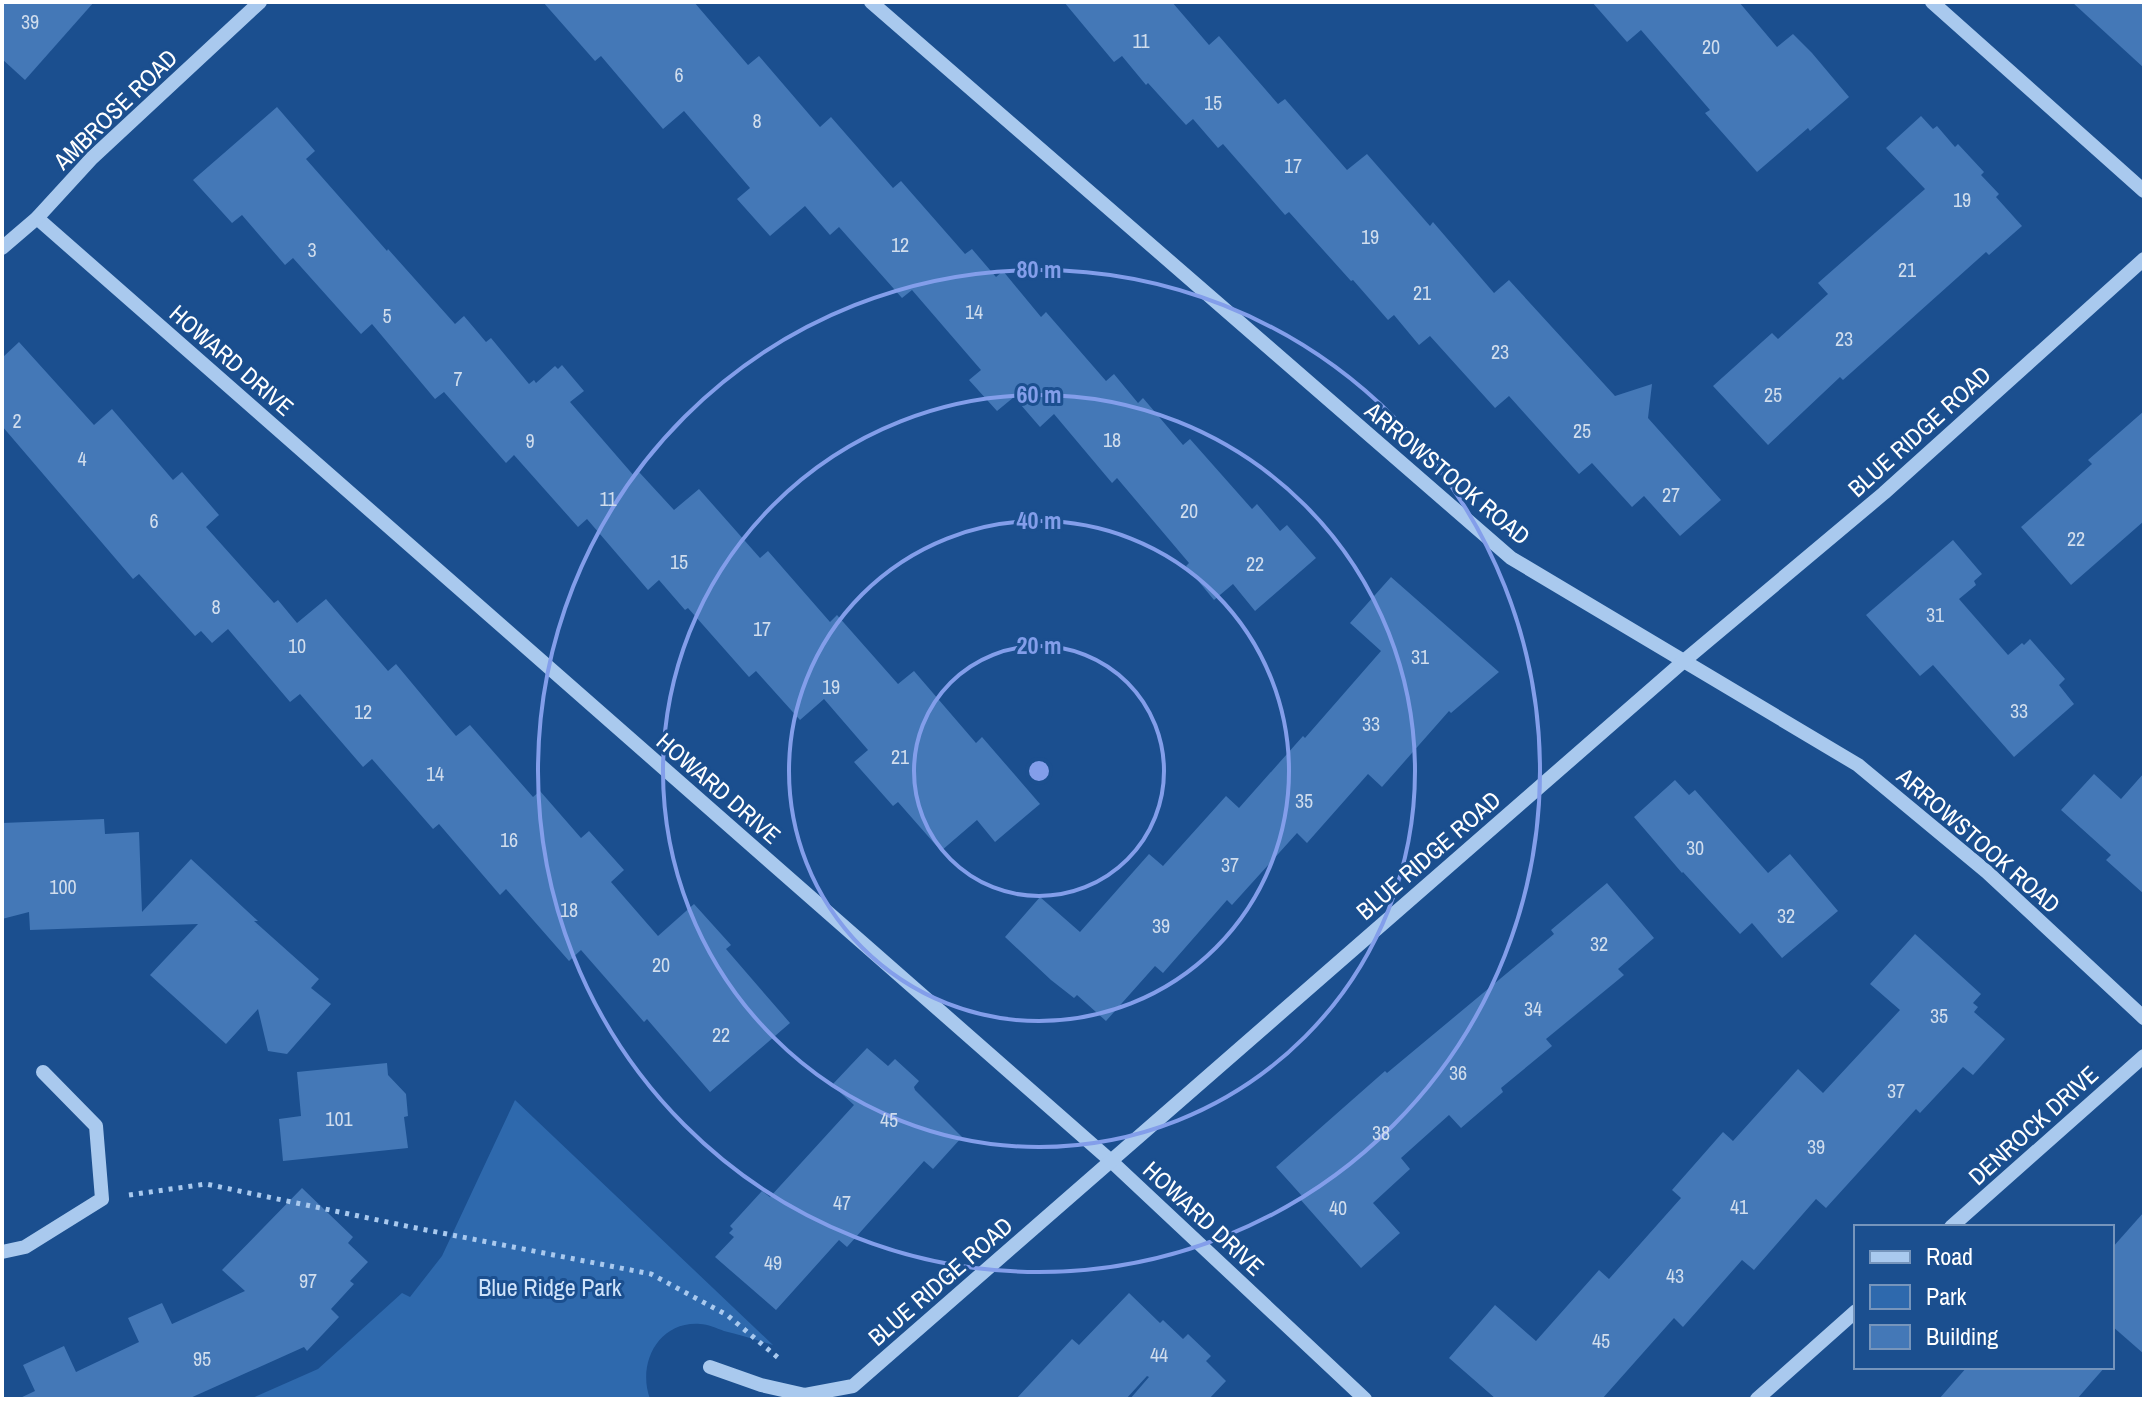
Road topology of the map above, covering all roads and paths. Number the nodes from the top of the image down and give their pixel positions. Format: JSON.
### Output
{"nodes":[{"id":1,"x":260,"y":2,"type":"edge"},
{"id":2,"x":871,"y":2,"type":"edge"},
{"id":3,"x":1932,"y":2,"type":"edge"},
{"id":4,"x":2144,"y":191,"type":"edge"},
{"id":5,"x":37,"y":218,"type":"junction"},
{"id":6,"x":2,"y":248,"type":"edge"},
{"id":7,"x":2144,"y":259,"type":"edge"},
{"id":8,"x":1685,"y":660,"type":"junction"},
{"id":9,"x":2144,"y":1018,"type":"edge"},
{"id":10,"x":2144,"y":1056,"type":"edge"},
{"id":11,"x":43,"y":1072,"type":"dead end"},
{"id":12,"x":1111,"y":1161,"type":"junction"},
{"id":13,"x":102,"y":1199,"type":"junction"},
{"id":14,"x":1953,"y":1225,"type":"edge"},
{"id":15,"x":2,"y":1252,"type":"edge"},
{"id":16,"x":1854,"y":1313,"type":"edge"},
{"id":17,"x":710,"y":1367,"type":"dead end"},
{"id":18,"x":805,"y":1395,"type":"junction"},
{"id":19,"x":1365,"y":1399,"type":"edge"},
{"id":20,"x":1757,"y":1399,"type":"edge"}],
"edges":[{"from":1,"to":5,"type":"street","name":"AMBROSE ROAD"},
{"from":2,"to":8,"type":"street","name":"ARROWSTOOK ROAD"},
{"from":3,"to":4,"type":"street"},
{"from":5,"to":6,"type":"street","name":"AMBROSE ROAD"},
{"from":5,"to":12,"type":"street","name":"HOWARD DRIVE"},
{"from":7,"to":8,"type":"street","name":"BLUE RIDGE ROAD"},
{"from":8,"to":9,"type":"street","name":"ARROWSTOOK ROAD"},
{"from":8,"to":12,"type":"street","name":"BLUE RIDGE ROAD"},
{"from":10,"to":14,"type":"street","name":"DENROCK DRIVE"},
{"from":11,"to":13,"type":"street"},
{"from":12,"to":18,"type":"street","name":"BLUE RIDGE ROAD"},
{"from":12,"to":19,"type":"street","name":"HOWARD DRIVE"},
{"from":13,"to":15,"type":"street"},
{"from":13,"to":18,"type":"path"},
{"from":16,"to":20,"type":"street"},
{"from":17,"to":18,"type":"street","name":"BLUE RIDGE ROAD"}]}
